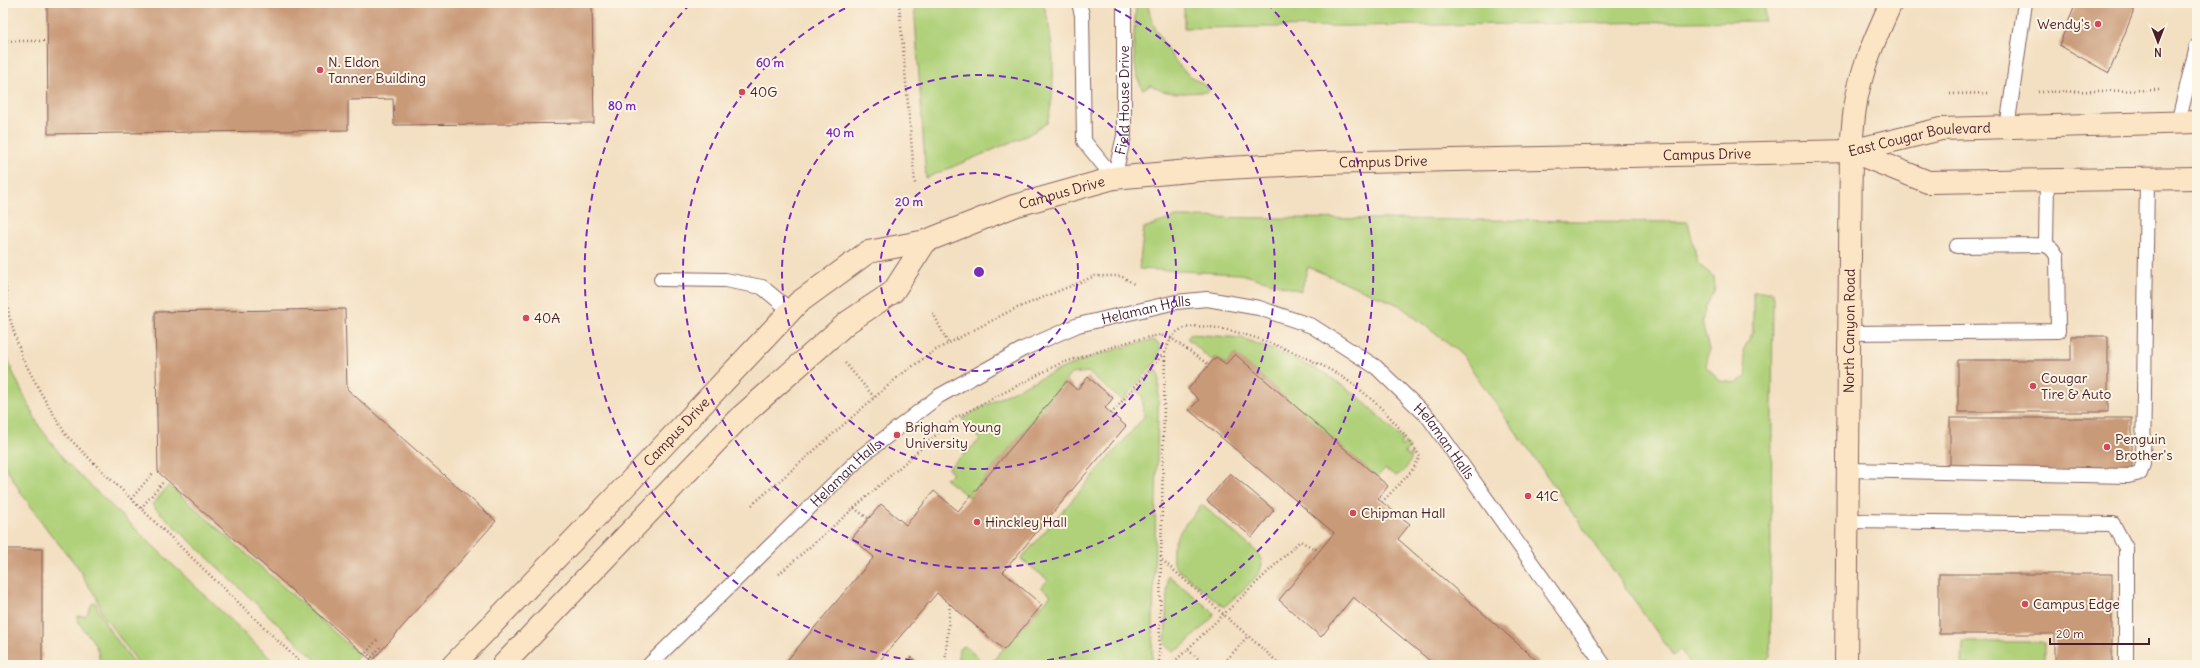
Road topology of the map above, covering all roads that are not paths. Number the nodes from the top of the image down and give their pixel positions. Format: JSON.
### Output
{"nodes":[{"id":1,"x":1079,"y":3,"type":"edge"},
{"id":2,"x":1124,"y":3,"type":"edge"},
{"id":3,"x":1891,"y":3,"type":"edge"},
{"id":4,"x":2024,"y":3,"type":"edge"},
{"id":5,"x":2197,"y":46,"type":"edge"},
{"id":6,"x":2187,"y":122,"type":"edge"},
{"id":7,"x":2007,"y":128,"type":"junction"},
{"id":8,"x":1851,"y":150,"type":"junction"},
{"id":9,"x":1114,"y":178,"type":"junction"},
{"id":10,"x":2197,"y":178,"type":"edge"},
{"id":11,"x":2147,"y":179,"type":"junction"},
{"id":12,"x":2047,"y":181,"type":"junction"},
{"id":13,"x":926,"y":241,"type":"junction"},
{"id":14,"x":2046,"y":245,"type":"junction"},
{"id":15,"x":1957,"y":246,"type":"dead end"},
{"id":16,"x":662,"y":279,"type":"dead end"},
{"id":17,"x":791,"y":311,"type":"junction"},
{"id":18,"x":1849,"y":333,"type":"junction"},
{"id":19,"x":1847,"y":470,"type":"junction"},
{"id":20,"x":1848,"y":521,"type":"junction"},
{"id":21,"x":453,"y":665,"type":"edge"},
{"id":22,"x":503,"y":665,"type":"edge"},
{"id":23,"x":649,"y":665,"type":"edge"},
{"id":24,"x":1604,"y":665,"type":"edge"},
{"id":25,"x":1846,"y":665,"type":"edge"},
{"id":26,"x":2126,"y":665,"type":"edge"}],
"edges":[{"from":1,"to":9,"type":"lane","name":"Field House Drive"},
{"from":2,"to":9,"type":"lane","name":"Field House Drive"},
{"from":3,"to":8,"type":"main road","name":"North Canyon Road"},
{"from":4,"to":7,"type":"lane"},
{"from":5,"to":6,"type":"lane"},
{"from":6,"to":7,"type":"main road","name":"East Cougar Boulevard"},
{"from":7,"to":8,"type":"main road","name":"East Cougar Boulevard"},
{"from":8,"to":9,"type":"main road","name":"Campus Drive"},
{"from":8,"to":12,"type":"main road","name":"East Cougar Boulevard"},
{"from":8,"to":18,"type":"main road","name":"North Canyon Road"},
{"from":9,"to":13,"type":"main road","name":"Campus Drive"},
{"from":10,"to":11,"type":"main road","name":"East Cougar Boulevard"},
{"from":11,"to":12,"type":"main road","name":"East Cougar Boulevard"},
{"from":11,"to":19,"type":"lane"},
{"from":12,"to":14,"type":"lane"},
{"from":13,"to":17,"type":"main road","name":"Campus Drive"},
{"from":13,"to":22,"type":"main road"},
{"from":14,"to":15,"type":"lane"},
{"from":14,"to":18,"type":"lane"},
{"from":16,"to":17,"type":"lane"},
{"from":17,"to":21,"type":"main road","name":"Campus Drive"},
{"from":18,"to":19,"type":"main road","name":"North Canyon Road"},
{"from":19,"to":20,"type":"main road","name":"North Canyon Road"},
{"from":20,"to":25,"type":"main road","name":"North Canyon Road"},
{"from":20,"to":26,"type":"lane"},
{"from":23,"to":24,"type":"lane","name":"Helaman Halls"}]}
